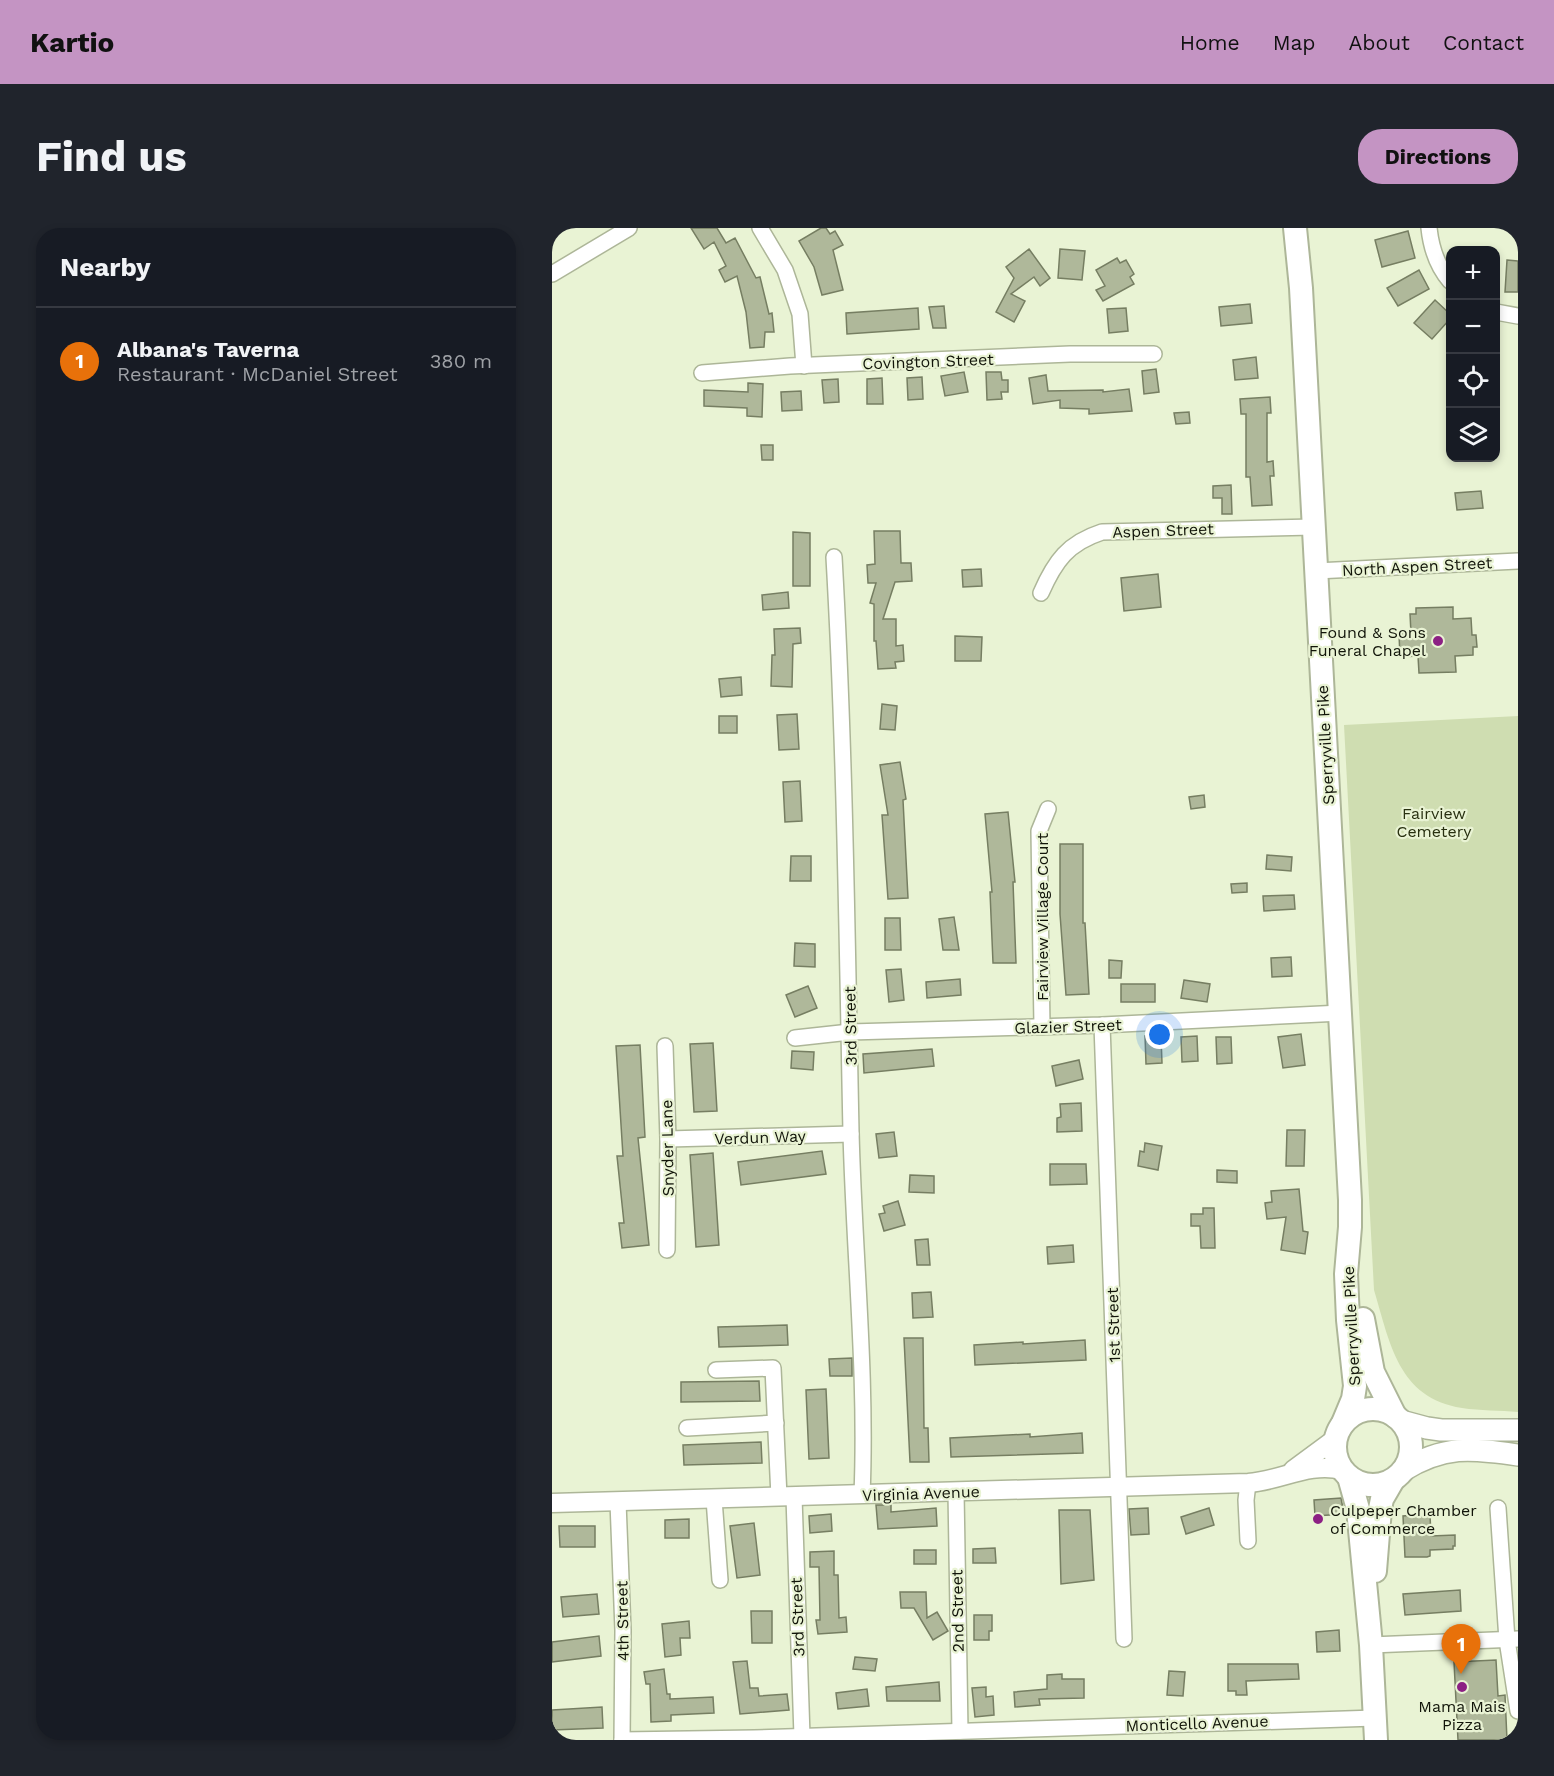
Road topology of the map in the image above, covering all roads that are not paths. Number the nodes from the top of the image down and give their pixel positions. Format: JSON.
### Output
{"nodes":[{"id":1,"x":629,"y":228,"type":"edge"},
{"id":2,"x":759,"y":228,"type":"edge"},
{"id":3,"x":1295,"y":228,"type":"edge"},
{"id":4,"x":1428,"y":228,"type":"edge"},
{"id":5,"x":552,"y":274,"type":"edge"},
{"id":6,"x":1446,"y":276,"type":"edge"},
{"id":7,"x":1500,"y":313,"type":"edge"},
{"id":8,"x":1518,"y":315,"type":"edge"},
{"id":9,"x":1154,"y":354,"type":"dead end"},
{"id":10,"x":804,"y":366,"type":"junction"},
{"id":11,"x":702,"y":373,"type":"dead end"},
{"id":12,"x":1313,"y":526,"type":"junction"},
{"id":13,"x":834,"y":557,"type":"dead end"},
{"id":14,"x":1518,"y":561,"type":"edge"},
{"id":15,"x":1316,"y":571,"type":"junction"},
{"id":16,"x":1041,"y":593,"type":"dead end"},
{"id":17,"x":1048,"y":809,"type":"dead end"},
{"id":18,"x":1341,"y":1013,"type":"junction"},
{"id":19,"x":1102,"y":1025,"type":"junction"},
{"id":20,"x":1042,"y":1027,"type":"junction"},
{"id":21,"x":850,"y":1032,"type":"junction"},
{"id":22,"x":795,"y":1038,"type":"dead end"},
{"id":23,"x":665,"y":1046,"type":"dead end"},
{"id":24,"x":851,"y":1134,"type":"junction"},
{"id":25,"x":668,"y":1139,"type":"junction"},
{"id":26,"x":1350,"y":1227,"type":"junction"},
{"id":27,"x":667,"y":1250,"type":"dead end"},
{"id":28,"x":716,"y":1370,"type":"dead end"},
{"id":29,"x":1398,"y":1418,"type":"junction"},
{"id":30,"x":776,"y":1423,"type":"junction"},
{"id":31,"x":687,"y":1428,"type":"dead end"},
{"id":32,"x":1518,"y":1430,"type":"edge"},
{"id":33,"x":1339,"y":1431,"type":"junction"},
{"id":34,"x":1518,"y":1455,"type":"edge"},
{"id":35,"x":1289,"y":1473,"type":"junction"},
{"id":36,"x":1346,"y":1473,"type":"junction"},
{"id":37,"x":1397,"y":1476,"type":"junction"},
{"id":38,"x":1248,"y":1483,"type":"junction"},
{"id":39,"x":1119,"y":1488,"type":"junction"},
{"id":40,"x":956,"y":1492,"type":"junction"},
{"id":41,"x":862,"y":1495,"type":"junction"},
{"id":42,"x":786,"y":1497,"type":"junction"},
{"id":43,"x":714,"y":1499,"type":"junction"},
{"id":44,"x":618,"y":1502,"type":"junction"},
{"id":45,"x":552,"y":1503,"type":"edge"},
{"id":46,"x":1498,"y":1508,"type":"dead end"},
{"id":47,"x":1248,"y":1541,"type":"dead end"},
{"id":48,"x":720,"y":1580,"type":"dead end"},
{"id":49,"x":1123,"y":1632,"type":"dead end"},
{"id":50,"x":1512,"y":1639,"type":"edge"},
{"id":51,"x":1371,"y":1645,"type":"junction"},
{"id":52,"x":1518,"y":1711,"type":"edge"},
{"id":53,"x":1376,"y":1729,"type":"edge"},
{"id":54,"x":960,"y":1731,"type":"junction"},
{"id":55,"x":1145,"y":1732,"type":"edge"},
{"id":56,"x":802,"y":1736,"type":"junction"},
{"id":57,"x":932,"y":1736,"type":"edge"},
{"id":58,"x":622,"y":1740,"type":"edge"}],
"edges":[{"from":1,"to":5,"type":"street"},
{"from":2,"to":10,"type":"street"},
{"from":3,"to":12,"type":"main road","name":"Sperryville Pike"},
{"from":4,"to":6,"type":"street"},
{"from":7,"to":8,"type":"street"},
{"from":9,"to":10,"type":"street","name":"Covington Street"},
{"from":10,"to":11,"type":"street","name":"Covington Street"},
{"from":12,"to":15,"type":"main road","name":"Sperryville Pike"},
{"from":12,"to":16,"type":"street","name":"Aspen Street"},
{"from":13,"to":21,"type":"street","name":"3rd Street"},
{"from":14,"to":15,"type":"street","name":"North Aspen Street"},
{"from":15,"to":18,"type":"main road","name":"Sperryville Pike"},
{"from":17,"to":20,"type":"street","name":"Fairview Village Court"},
{"from":18,"to":19,"type":"street","name":"Glazier Street"},
{"from":18,"to":26,"type":"main road","name":"Sperryville Pike"},
{"from":19,"to":20,"type":"street","name":"Glazier Street"},
{"from":19,"to":39,"type":"street","name":"1st Street"},
{"from":20,"to":21,"type":"street","name":"Glazier Street"},
{"from":21,"to":22,"type":"street","name":"Glazier Street"},
{"from":21,"to":24,"type":"street","name":"3rd Street"},
{"from":23,"to":25,"type":"street","name":"Snyder Lane"},
{"from":24,"to":25,"type":"street","name":"Verdun Way"},
{"from":24,"to":41,"type":"street","name":"3rd Street"},
{"from":25,"to":27,"type":"street","name":"Snyder Lane"},
{"from":26,"to":29,"type":"main road","name":"Sperryville Pike"},
{"from":26,"to":33,"type":"main road","name":"Sperryville Pike"},
{"from":28,"to":30,"type":"street","name":"3rd Street"},
{"from":29,"to":32,"type":"main road"},
{"from":29,"to":33,"type":"main road"},
{"from":29,"to":37,"type":"main road"},
{"from":30,"to":31,"type":"street"},
{"from":30,"to":42,"type":"street","name":"3rd Street"},
{"from":33,"to":35,"type":"street","name":"Virginia Avenue"},
{"from":33,"to":36,"type":"main road"},
{"from":34,"to":37,"type":"main road"},
{"from":35,"to":36,"type":"street","name":"Virginia Avenue"},
{"from":35,"to":38,"type":"street","name":"Virginia Avenue"},
{"from":36,"to":37,"type":"main road"},
{"from":36,"to":51,"type":"main road"},
{"from":37,"to":51,"type":"main road"},
{"from":38,"to":39,"type":"street","name":"Virginia Avenue"},
{"from":38,"to":47,"type":"street"},
{"from":39,"to":40,"type":"street","name":"Virginia Avenue"},
{"from":39,"to":49,"type":"street","name":"1st Street"},
{"from":40,"to":41,"type":"street","name":"Virginia Avenue"},
{"from":40,"to":54,"type":"street","name":"2nd Street"},
{"from":41,"to":42,"type":"street","name":"Virginia Avenue"},
{"from":42,"to":43,"type":"street","name":"Virginia Avenue"},
{"from":42,"to":56,"type":"street","name":"3rd Street"},
{"from":43,"to":44,"type":"street","name":"Virginia Avenue"},
{"from":43,"to":48,"type":"street"},
{"from":44,"to":45,"type":"street","name":"Virginia Avenue"},
{"from":44,"to":58,"type":"street","name":"4th Street"},
{"from":46,"to":50,"type":"street"},
{"from":50,"to":51,"type":"street"},
{"from":50,"to":52,"type":"street"},
{"from":51,"to":53,"type":"main road"},
{"from":53,"to":55,"type":"street","name":"Monticello Avenue"},
{"from":54,"to":55,"type":"street","name":"Monticello Avenue"},
{"from":54,"to":57,"type":"street","name":"Monticello Avenue"},
{"from":56,"to":57,"type":"street","name":"Monticello Avenue"},
{"from":56,"to":58,"type":"street","name":"Monticello Avenue"}]}
